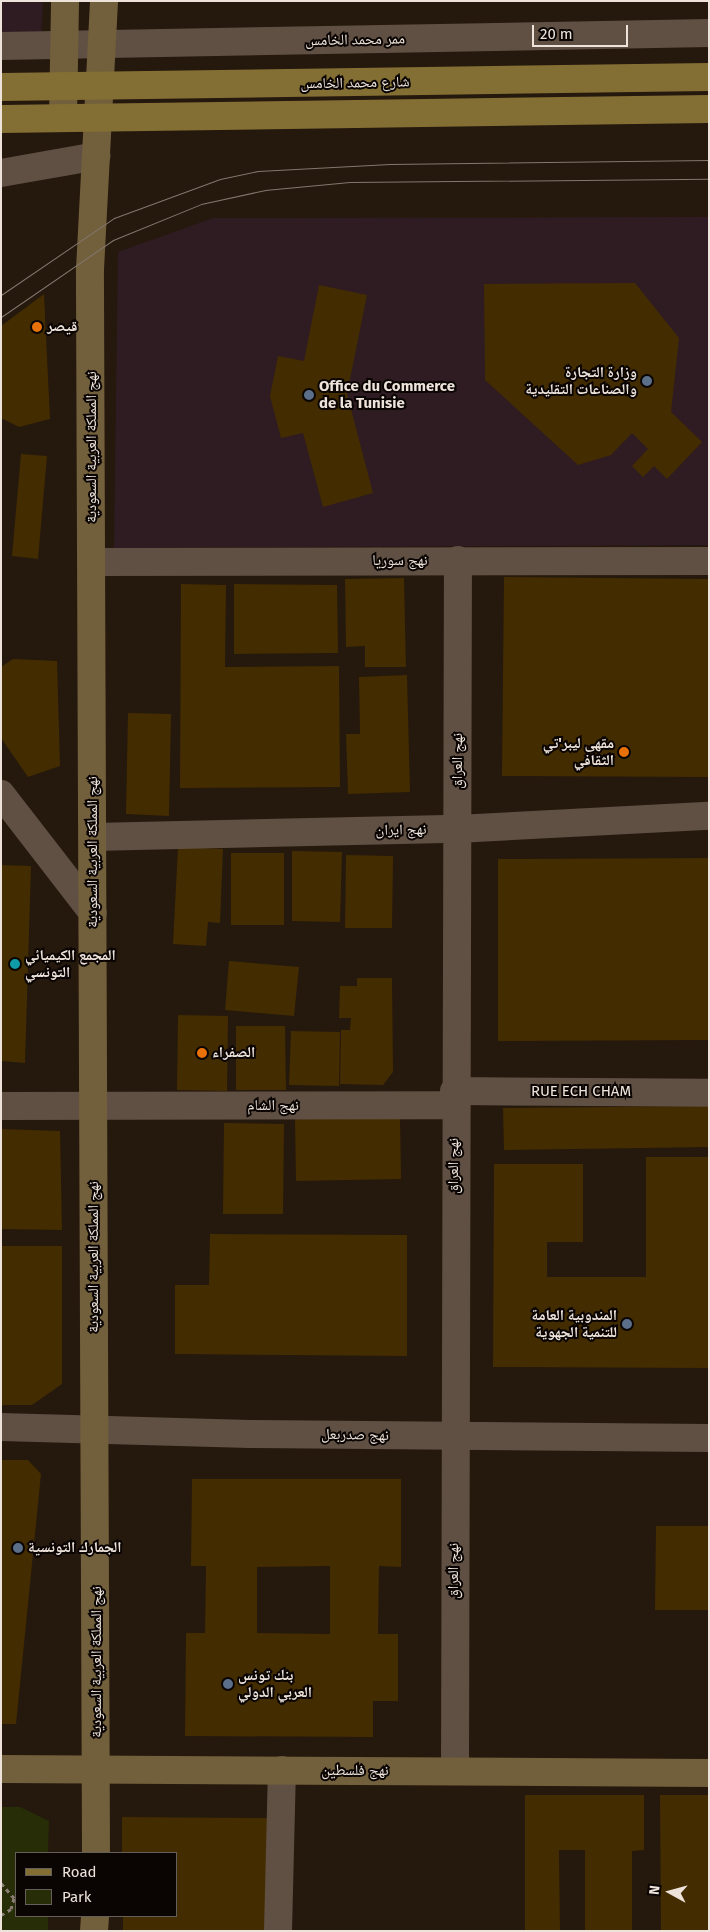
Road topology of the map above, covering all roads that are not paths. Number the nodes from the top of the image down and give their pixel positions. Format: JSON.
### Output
{"nodes":[{"id":1,"x":65,"y":1,"type":"edge"},
{"id":2,"x":104,"y":1,"type":"edge"},
{"id":3,"x":709,"y":34,"type":"edge"},
{"id":4,"x":101,"y":45,"type":"junction"},
{"id":5,"x":1,"y":46,"type":"edge"},
{"id":6,"x":62,"y":46,"type":"junction"},
{"id":7,"x":709,"y":77,"type":"edge"},
{"id":8,"x":1,"y":87,"type":"edge"},
{"id":9,"x":65,"y":87,"type":"junction"},
{"id":10,"x":102,"y":87,"type":"junction"},
{"id":11,"x":709,"y":109,"type":"edge"},
{"id":12,"x":101,"y":116,"type":"junction"},
{"id":13,"x":63,"y":118,"type":"junction"},
{"id":14,"x":1,"y":119,"type":"edge"},
{"id":15,"x":97,"y":156,"type":"junction"},
{"id":16,"x":1,"y":172,"type":"edge"},
{"id":17,"x":458,"y":560,"type":"junction"},
{"id":18,"x":709,"y":561,"type":"edge"},
{"id":19,"x":92,"y":562,"type":"junction"},
{"id":20,"x":1,"y":794,"type":"edge"},
{"id":21,"x":709,"y":816,"type":"edge"},
{"id":22,"x":457,"y":829,"type":"junction"},
{"id":23,"x":94,"y":837,"type":"junction"},
{"id":24,"x":93,"y":913,"type":"junction"},
{"id":25,"x":709,"y":1093,"type":"edge"},
{"id":26,"x":454,"y":1098,"type":"junction"},
{"id":27,"x":1,"y":1106,"type":"edge"},
{"id":28,"x":94,"y":1108,"type":"junction"},
{"id":29,"x":1,"y":1427,"type":"edge"},
{"id":30,"x":95,"y":1428,"type":"junction"},
{"id":31,"x":452,"y":1436,"type":"junction"},
{"id":32,"x":709,"y":1438,"type":"edge"},
{"id":33,"x":98,"y":1767,"type":"junction"},
{"id":34,"x":1,"y":1769,"type":"edge"},
{"id":35,"x":282,"y":1770,"type":"junction"},
{"id":36,"x":455,"y":1771,"type":"junction"},
{"id":37,"x":709,"y":1773,"type":"edge"},
{"id":38,"x":96,"y":1852,"type":"edge"},
{"id":39,"x":95,"y":1917,"type":"edge"},
{"id":40,"x":94,"y":1931,"type":"edge"},
{"id":41,"x":278,"y":1931,"type":"edge"}],
"edges":[{"from":1,"to":6,"type":"main road"},
{"from":2,"to":4,"type":"main road","name":"نهج المملكة العربية السعودية"},
{"from":3,"to":4,"type":"street","name":"ممر محمد الخامس"},
{"from":4,"to":6,"type":"street","name":"ممر محمد الخامس"},
{"from":4,"to":10,"type":"main road","name":"نهج المملكة العربية السعودية"},
{"from":5,"to":6,"type":"street","name":"ممر محمد الخامس"},
{"from":6,"to":9,"type":"main road"},
{"from":7,"to":10,"type":"main road","name":"شارع محمد الخامس"},
{"from":8,"to":9,"type":"main road","name":"شارع محمد الخامس"},
{"from":9,"to":10,"type":"main road","name":"شارع محمد الخامس"},
{"from":9,"to":13,"type":"main road"},
{"from":10,"to":12,"type":"main road","name":"نهج المملكة العربية السعودية"},
{"from":11,"to":12,"type":"main road","name":"شارع محمد الخامس"},
{"from":12,"to":13,"type":"main road","name":"شارع محمد الخامس"},
{"from":12,"to":15,"type":"main road","name":"نهج المملكة العربية السعودية"},
{"from":13,"to":14,"type":"main road","name":"شارع محمد الخامس"},
{"from":15,"to":16,"type":"street"},
{"from":15,"to":19,"type":"main road","name":"نهج المملكة العربية السعودية"},
{"from":17,"to":18,"type":"street","name":"نهج سوريا"},
{"from":17,"to":19,"type":"street","name":"نهج سوريا"},
{"from":17,"to":22,"type":"street","name":"نهج العراق"},
{"from":19,"to":23,"type":"main road","name":"نهج المملكة العربية السعودية"},
{"from":20,"to":24,"type":"street"},
{"from":21,"to":22,"type":"street","name":"نهج ايران"},
{"from":22,"to":23,"type":"street","name":"نهج ايران"},
{"from":22,"to":26,"type":"street","name":"نهج العراق"},
{"from":23,"to":24,"type":"main road","name":"نهج المملكة العربية السعودية"},
{"from":24,"to":28,"type":"main road","name":"نهج المملكة العربية السعودية"},
{"from":25,"to":26,"type":"street","name":"RUE ECH CHAM"},
{"from":26,"to":28,"type":"street","name":"نهج الشام"},
{"from":26,"to":31,"type":"street","name":"نهج العراق"},
{"from":27,"to":28,"type":"street","name":"نهج الشام"},
{"from":28,"to":30,"type":"main road","name":"نهج المملكة العربية السعودية"},
{"from":29,"to":30,"type":"street","name":"نهج صدربعل"},
{"from":30,"to":31,"type":"street","name":"نهج صدربعل"},
{"from":30,"to":33,"type":"main road","name":"نهج المملكة العربية السعودية"},
{"from":31,"to":32,"type":"street","name":"نهج صدربعل"},
{"from":31,"to":36,"type":"street","name":"نهج العراق"},
{"from":33,"to":34,"type":"main road","name":"نهج فلسطين"},
{"from":33,"to":35,"type":"main road","name":"نهج فلسطين"},
{"from":33,"to":38,"type":"main road","name":"نهج المملكة العربية السعودية"},
{"from":35,"to":36,"type":"main road","name":"نهج فلسطين"},
{"from":35,"to":41,"type":"street"},
{"from":36,"to":37,"type":"main road","name":"نهج فلسطين"},
{"from":39,"to":40,"type":"main road"}]}
